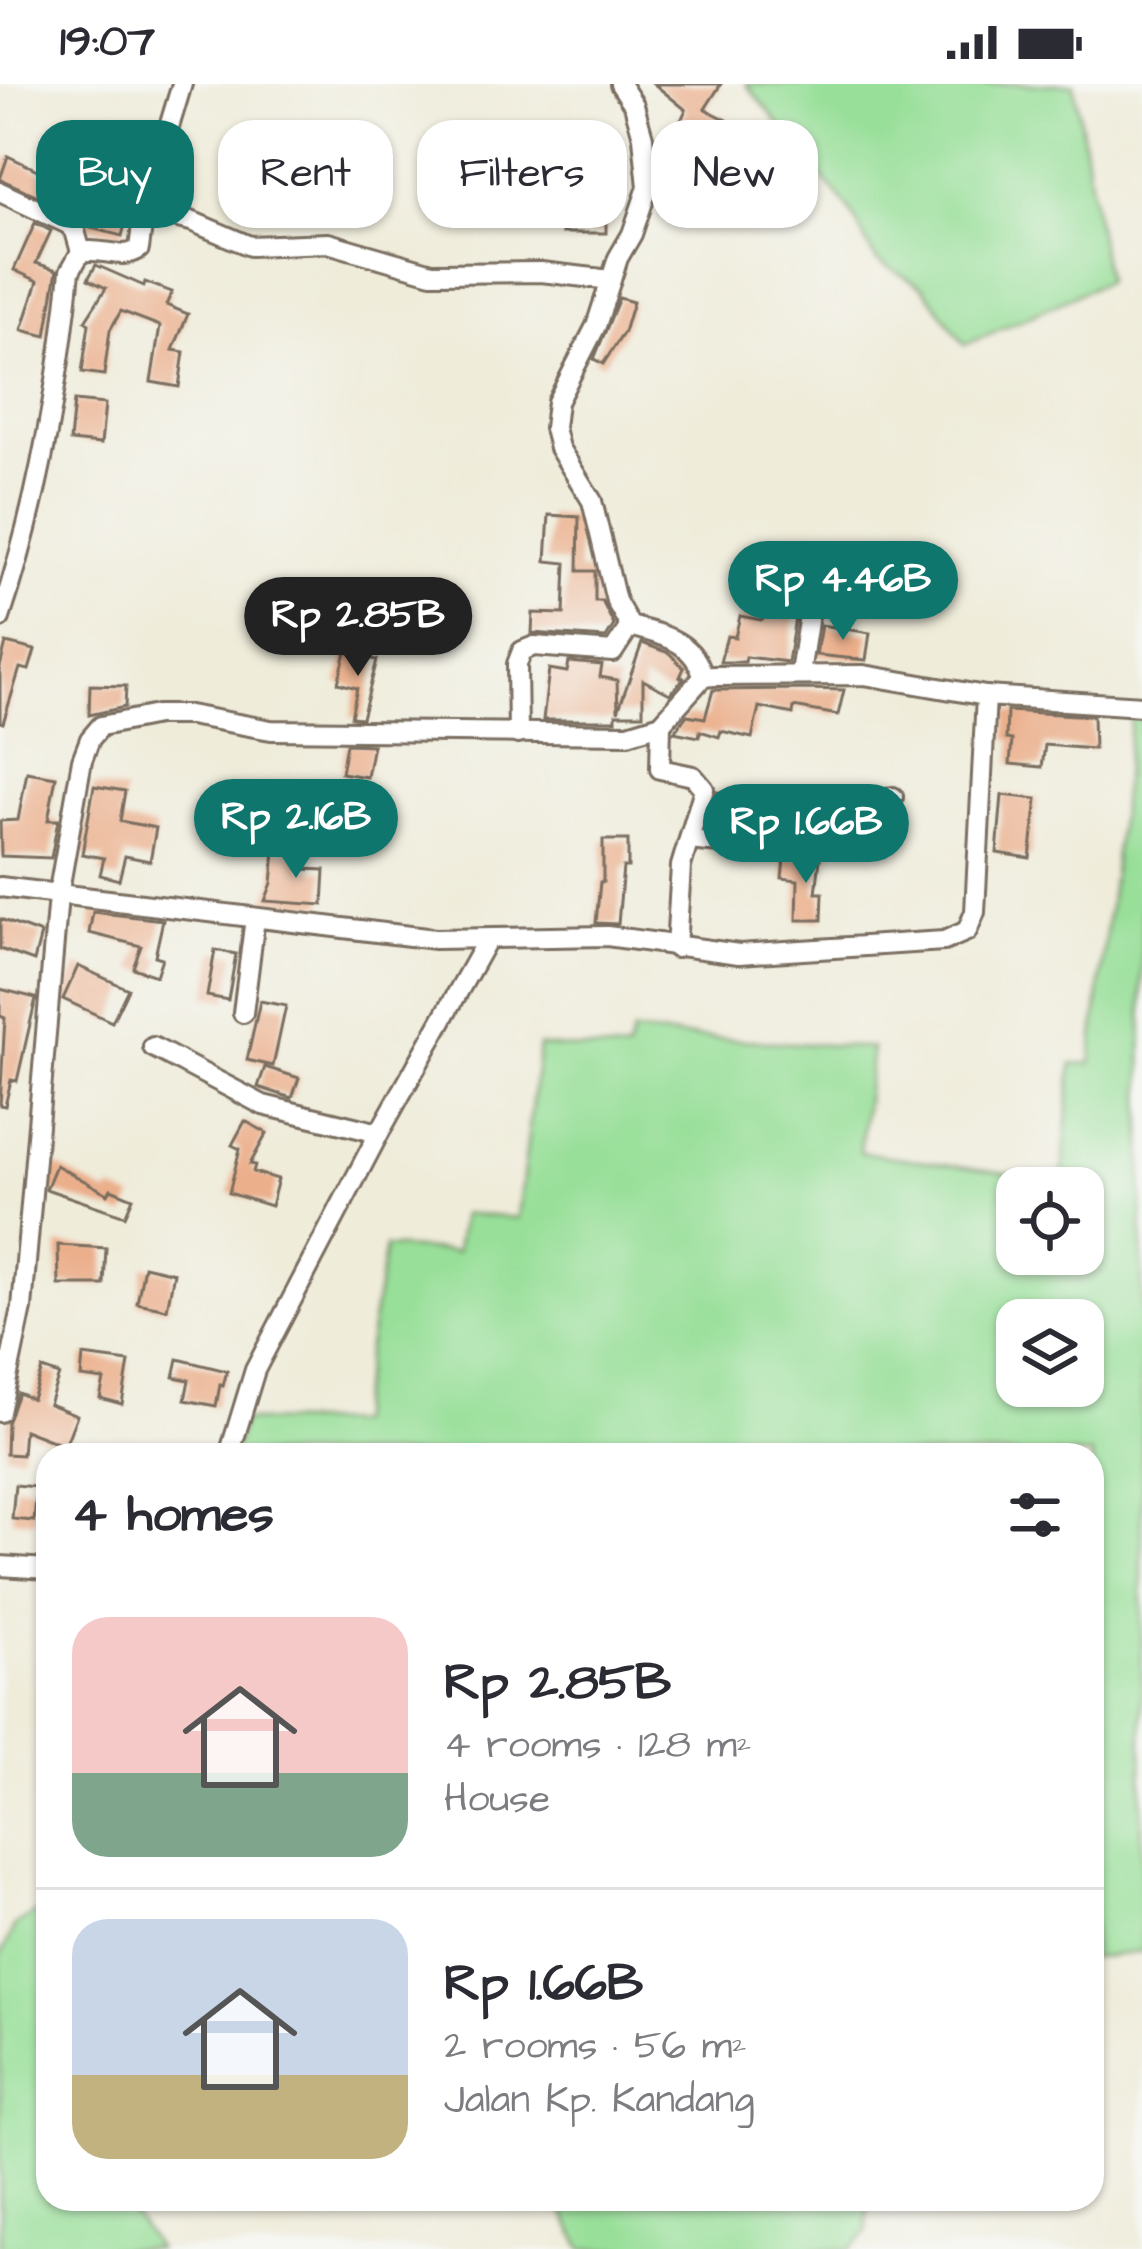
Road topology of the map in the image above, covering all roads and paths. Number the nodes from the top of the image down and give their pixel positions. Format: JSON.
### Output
{"nodes":[{"id":1,"x":182,"y":84,"type":"edge"},
{"id":2,"x":620,"y":84,"type":"edge"},
{"id":3,"x":171,"y":120,"type":"edge"},
{"id":4,"x":0,"y":192,"type":"edge"},
{"id":5,"x":194,"y":221,"type":"edge"},
{"id":6,"x":142,"y":228,"type":"edge"},
{"id":7,"x":81,"y":252,"type":"junction"},
{"id":8,"x":611,"y":280,"type":"junction"},
{"id":9,"x":816,"y":570,"type":"dead end"},
{"id":10,"x":0,"y":618,"type":"edge"},
{"id":11,"x":630,"y":626,"type":"junction"},
{"id":12,"x":800,"y":673,"type":"junction"},
{"id":13,"x":703,"y":677,"type":"junction"},
{"id":14,"x":986,"y":696,"type":"junction"},
{"id":15,"x":1142,"y":706,"type":"edge"},
{"id":16,"x":661,"y":724,"type":"junction"},
{"id":17,"x":518,"y":734,"type":"junction"},
{"id":18,"x":893,"y":797,"type":"dead end"},
{"id":19,"x":689,"y":840,"type":"junction"},
{"id":20,"x":0,"y":887,"type":"edge"},
{"id":21,"x":58,"y":896,"type":"junction"},
{"id":22,"x":255,"y":918,"type":"junction"},
{"id":23,"x":487,"y":940,"type":"junction"},
{"id":24,"x":676,"y":948,"type":"junction"},
{"id":25,"x":243,"y":1013,"type":"dead end"},
{"id":26,"x":153,"y":1047,"type":"dead end"},
{"id":27,"x":379,"y":1133,"type":"junction"},
{"id":28,"x":6,"y":1361,"type":"edge"},
{"id":29,"x":0,"y":1412,"type":"edge"},
{"id":30,"x":233,"y":1443,"type":"edge"},
{"id":31,"x":0,"y":1566,"type":"edge"},
{"id":32,"x":36,"y":1568,"type":"edge"}],
"edges":[{"from":1,"to":3,"type":"street"},
{"from":2,"to":8,"type":"street"},
{"from":4,"to":7,"type":"street"},
{"from":5,"to":8,"type":"street"},
{"from":6,"to":7,"type":"street"},
{"from":7,"to":10,"type":"street"},
{"from":8,"to":11,"type":"street"},
{"from":9,"to":12,"type":"street"},
{"from":11,"to":13,"type":"street"},
{"from":11,"to":17,"type":"street"},
{"from":12,"to":13,"type":"street"},
{"from":12,"to":14,"type":"street"},
{"from":13,"to":16,"type":"street"},
{"from":14,"to":15,"type":"street"},
{"from":14,"to":24,"type":"street"},
{"from":16,"to":17,"type":"street"},
{"from":16,"to":19,"type":"street"},
{"from":17,"to":21,"type":"street"},
{"from":18,"to":19,"type":"street"},
{"from":19,"to":24,"type":"street"},
{"from":20,"to":21,"type":"street"},
{"from":21,"to":22,"type":"street"},
{"from":21,"to":28,"type":"street"},
{"from":22,"to":23,"type":"street"},
{"from":22,"to":25,"type":"street"},
{"from":23,"to":24,"type":"street"},
{"from":23,"to":27,"type":"street"},
{"from":26,"to":27,"type":"street"},
{"from":27,"to":30,"type":"street"},
{"from":28,"to":29,"type":"street"},
{"from":31,"to":32,"type":"street"}]}
